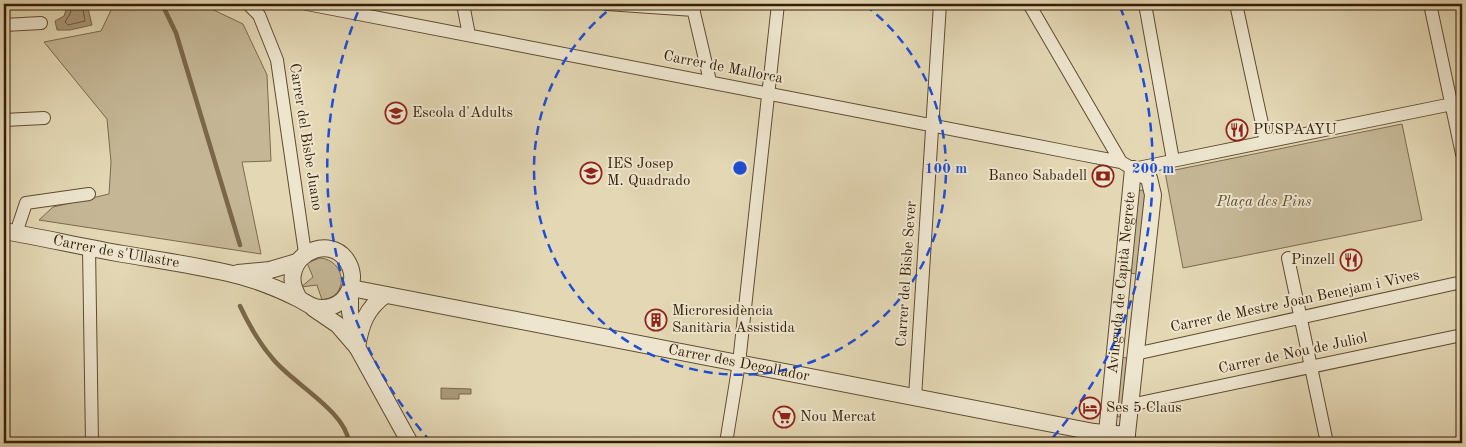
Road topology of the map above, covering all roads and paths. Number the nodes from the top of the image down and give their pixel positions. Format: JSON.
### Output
{"nodes":[{"id":1,"x":248,"y":4,"type":"edge"},
{"id":2,"x":307,"y":4,"type":"edge"},
{"id":3,"x":463,"y":4,"type":"edge"},
{"id":4,"x":607,"y":4,"type":"edge"},
{"id":5,"x":778,"y":4,"type":"edge"},
{"id":6,"x":940,"y":4,"type":"edge"},
{"id":7,"x":1029,"y":4,"type":"edge"},
{"id":8,"x":1145,"y":4,"type":"edge"},
{"id":9,"x":1157,"y":4,"type":"edge"},
{"id":10,"x":1236,"y":4,"type":"edge"},
{"id":11,"x":1430,"y":4,"type":"edge"},
{"id":12,"x":693,"y":7,"type":"edge"},
{"id":13,"x":41,"y":23,"type":"dead end"},
{"id":14,"x":4,"y":25,"type":"edge"},
{"id":15,"x":1150,"y":25,"type":"junction"},
{"id":16,"x":469,"y":35,"type":"junction"},
{"id":17,"x":710,"y":81,"type":"junction"},
{"id":18,"x":768,"y":93,"type":"junction"},
{"id":19,"x":1457,"y":103,"type":"edge"},
{"id":20,"x":44,"y":118,"type":"dead end"},
{"id":21,"x":4,"y":120,"type":"edge"},
{"id":22,"x":933,"y":125,"type":"junction"},
{"id":23,"x":1266,"y":142,"type":"junction"},
{"id":24,"x":1462,"y":154,"type":"edge"},
{"id":25,"x":1174,"y":160,"type":"junction"},
{"id":26,"x":1127,"y":165,"type":"junction"},
{"id":27,"x":89,"y":194,"type":"dead end"},
{"id":28,"x":10,"y":232,"type":"edge"},
{"id":29,"x":89,"y":248,"type":"junction"},
{"id":30,"x":301,"y":257,"type":"junction"},
{"id":31,"x":1288,"y":258,"type":"dead end"},
{"id":32,"x":229,"y":273,"type":"junction"},
{"id":33,"x":1462,"y":282,"type":"edge"},
{"id":34,"x":1122,"y":288,"type":"junction"},
{"id":35,"x":350,"y":289,"type":"junction"},
{"id":36,"x":1142,"y":289,"type":"junction"},
{"id":37,"x":385,"y":295,"type":"junction"},
{"id":38,"x":305,"y":303,"type":"junction"},
{"id":39,"x":1302,"y":317,"type":"junction"},
{"id":40,"x":1462,"y":336,"type":"edge"},
{"id":41,"x":357,"y":347,"type":"junction"},
{"id":42,"x":1116,"y":352,"type":"junction"},
{"id":43,"x":1136,"y":354,"type":"junction"},
{"id":44,"x":739,"y":364,"type":"junction"},
{"id":45,"x":1312,"y":367,"type":"junction"},
{"id":46,"x":915,"y":397,"type":"junction"},
{"id":47,"x":1130,"y":405,"type":"junction"},
{"id":48,"x":1107,"y":439,"type":"edge"},
{"id":49,"x":1126,"y":439,"type":"edge"},
{"id":50,"x":92,"y":443,"type":"edge"},
{"id":51,"x":410,"y":443,"type":"edge"},
{"id":52,"x":726,"y":443,"type":"edge"},
{"id":53,"x":1327,"y":443,"type":"edge"}],
"edges":[{"from":1,"to":30,"type":"street","name":"Carrer del Bisbe Juano"},
{"from":2,"to":16,"type":"street","name":"Carrer de Mallorca"},
{"from":3,"to":16,"type":"street"},
{"from":4,"to":12,"type":"street"},
{"from":5,"to":18,"type":"street"},
{"from":6,"to":22,"type":"street","name":"Carrer del Bisbe Sever"},
{"from":7,"to":26,"type":"street"},
{"from":8,"to":15,"type":"street"},
{"from":9,"to":15,"type":"street"},
{"from":10,"to":23,"type":"street"},
{"from":11,"to":19,"type":"street"},
{"from":12,"to":17,"type":"street"},
{"from":13,"to":14,"type":"street"},
{"from":15,"to":25,"type":"street"},
{"from":16,"to":17,"type":"street","name":"Carrer de Mallorca"},
{"from":17,"to":18,"type":"street","name":"Carrer de Mallorca"},
{"from":18,"to":22,"type":"street","name":"Carrer de Mallorca"},
{"from":18,"to":44,"type":"street"},
{"from":19,"to":23,"type":"street"},
{"from":19,"to":24,"type":"street"},
{"from":20,"to":21,"type":"street"},
{"from":22,"to":26,"type":"street","name":"Carrer de Mallorca"},
{"from":22,"to":46,"type":"street","name":"Carrer del Bisbe Sever"},
{"from":23,"to":25,"type":"street"},
{"from":25,"to":26,"type":"street"},
{"from":26,"to":34,"type":"street","name":"Avinguda de Capità Negrete"},
{"from":26,"to":36,"type":"street","name":"Avinguda de Capità Negrete"},
{"from":27,"to":28,"type":"street"},
{"from":28,"to":29,"type":"street","name":"Carrer de s'Ullastre"},
{"from":29,"to":32,"type":"street","name":"Carrer de s'Ullastre"},
{"from":29,"to":50,"type":"street"},
{"from":30,"to":32,"type":"street","name":"Carrer de s'Ullastre"},
{"from":30,"to":35,"type":"street"},
{"from":30,"to":38,"type":"street"},
{"from":31,"to":39,"type":"street"},
{"from":32,"to":38,"type":"street","name":"Carrer de s'Ullastre"},
{"from":33,"to":39,"type":"street","name":"Carrer de Mestre Joan Benejam i Vives"},
{"from":34,"to":36,"type":"street"},
{"from":34,"to":42,"type":"street","name":"Avinguda de Capità Negrete"},
{"from":35,"to":37,"type":"street","name":"Carrer des Degollador"},
{"from":35,"to":38,"type":"street"},
{"from":35,"to":41,"type":"street"},
{"from":36,"to":43,"type":"street","name":"Avinguda de Capità Negrete"},
{"from":37,"to":41,"type":"street"},
{"from":37,"to":44,"type":"street","name":"Carrer des Degollador"},
{"from":38,"to":41,"type":"street"},
{"from":39,"to":43,"type":"street","name":"Carrer de Mestre Joan Benejam i Vives"},
{"from":39,"to":45,"type":"street"},
{"from":40,"to":45,"type":"street","name":"Carrer de Nou de Juliol"},
{"from":41,"to":51,"type":"street"},
{"from":42,"to":43,"type":"street"},
{"from":42,"to":48,"type":"street","name":"Avinguda de Capità Negrete"},
{"from":43,"to":47,"type":"street","name":"Avinguda de Capità Negrete"},
{"from":44,"to":46,"type":"street","name":"Carrer des Degollador"},
{"from":44,"to":52,"type":"street"},
{"from":45,"to":47,"type":"street","name":"Carrer de Nou de Juliol"},
{"from":45,"to":53,"type":"street"},
{"from":46,"to":48,"type":"street","name":"Carrer des Degollador"},
{"from":47,"to":49,"type":"street","name":"Avinguda de Capità Negrete"},
{"from":48,"to":49,"type":"street","name":"Carrer des Degollador"}]}
